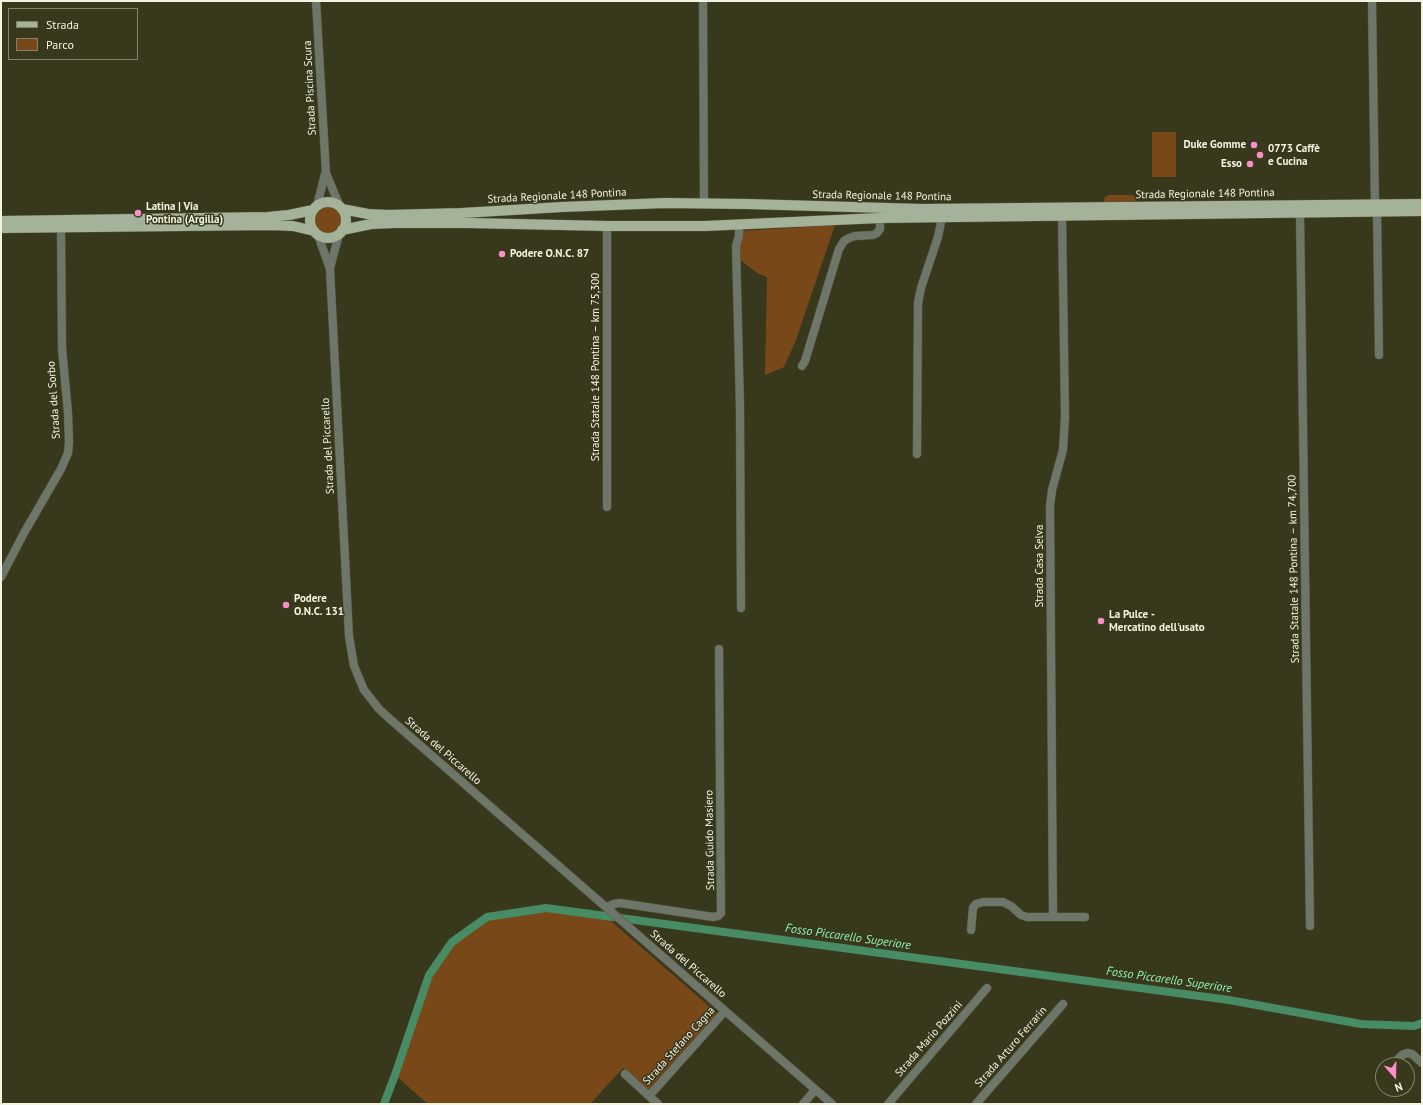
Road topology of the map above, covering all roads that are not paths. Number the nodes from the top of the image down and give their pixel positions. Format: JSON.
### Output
{"nodes":[{"id":1,"x":316,"y":1,"type":"edge"},
{"id":2,"x":703,"y":1,"type":"edge"},
{"id":3,"x":1372,"y":1,"type":"edge"},
{"id":4,"x":326,"y":173,"type":"junction"},
{"id":5,"x":704,"y":203,"type":"junction"},
{"id":6,"x":1422,"y":204,"type":"edge"},
{"id":7,"x":315,"y":208,"type":"junction"},
{"id":8,"x":341,"y":208,"type":"junction"},
{"id":9,"x":1376,"y":208,"type":"junction"},
{"id":10,"x":1422,"y":211,"type":"edge"},
{"id":11,"x":1300,"y":213,"type":"junction"},
{"id":12,"x":1062,"y":216,"type":"junction"},
{"id":13,"x":942,"y":217,"type":"junction"},
{"id":14,"x":880,"y":218,"type":"junction"},
{"id":15,"x":1,"y":221,"type":"edge"},
{"id":16,"x":739,"y":225,"type":"junction"},
{"id":17,"x":606,"y":226,"type":"junction"},
{"id":18,"x":1,"y":228,"type":"edge"},
{"id":19,"x":62,"y":228,"type":"junction"},
{"id":20,"x":340,"y":232,"type":"junction"},
{"id":21,"x":316,"y":233,"type":"junction"},
{"id":22,"x":330,"y":269,"type":"junction"},
{"id":23,"x":1379,"y":355,"type":"dead end"},
{"id":24,"x":802,"y":366,"type":"dead end"},
{"id":25,"x":917,"y":454,"type":"dead end"},
{"id":26,"x":606,"y":507,"type":"dead end"},
{"id":27,"x":1,"y":577,"type":"edge"},
{"id":28,"x":741,"y":608,"type":"dead end"},
{"id":29,"x":719,"y":649,"type":"dead end"},
{"id":30,"x":607,"y":908,"type":"junction"},
{"id":31,"x":1053,"y":917,"type":"junction"},
{"id":32,"x":1085,"y":917,"type":"dead end"},
{"id":33,"x":1310,"y":926,"type":"dead end"},
{"id":34,"x":971,"y":930,"type":"dead end"},
{"id":35,"x":987,"y":988,"type":"dead end"},
{"id":36,"x":1063,"y":1004,"type":"dead end"},
{"id":37,"x":725,"y":1011,"type":"junction"},
{"id":38,"x":1400,"y":1057,"type":"edge"},
{"id":39,"x":1422,"y":1063,"type":"edge"},
{"id":40,"x":625,"y":1074,"type":"dead end"},
{"id":41,"x":815,"y":1090,"type":"junction"},
{"id":42,"x":649,"y":1096,"type":"junction"},
{"id":43,"x":658,"y":1104,"type":"edge"},
{"id":44,"x":802,"y":1104,"type":"edge"},
{"id":45,"x":832,"y":1104,"type":"edge"},
{"id":46,"x":888,"y":1104,"type":"edge"},
{"id":47,"x":976,"y":1104,"type":"edge"}],
"edges":[{"from":1,"to":4,"type":"street","name":"Strada Piscina Scura"},
{"from":2,"to":5,"type":"street"},
{"from":3,"to":9,"type":"street"},
{"from":4,"to":7,"type":"street","name":"Strada Piscina Scura"},
{"from":4,"to":8,"type":"street","name":"Strada Piscina Scura"},
{"from":5,"to":8,"type":"main road","name":"Strada Regionale 148 Pontina"},
{"from":5,"to":9,"type":"main road","name":"Strada Regionale 148 Pontina"},
{"from":6,"to":9,"type":"main road","name":"Strada Regionale 148 Pontina"},
{"from":7,"to":8,"type":"main road","name":"Strada Regionale 148 Pontina"},
{"from":7,"to":15,"type":"main road","name":"Strada Regionale 148 Pontina"},
{"from":7,"to":21,"type":"main road"},
{"from":8,"to":20,"type":"main road"},
{"from":9,"to":10,"type":"main road","name":"Strada Regionale 148 Pontina"},
{"from":9,"to":11,"type":"main road","name":"Strada Regionale 148 Pontina"},
{"from":9,"to":23,"type":"street"},
{"from":11,"to":12,"type":"main road","name":"Strada Regionale 148 Pontina"},
{"from":11,"to":33,"type":"street","name":"Strada Statale 148 Pontina – km 74,700"},
{"from":12,"to":13,"type":"main road","name":"Strada Regionale 148 Pontina"},
{"from":12,"to":31,"type":"street","name":"Strada Casa Selva"},
{"from":13,"to":14,"type":"main road","name":"Strada Regionale 148 Pontina"},
{"from":13,"to":25,"type":"street"},
{"from":14,"to":16,"type":"main road","name":"Strada Regionale 148 Pontina"},
{"from":14,"to":24,"type":"street"},
{"from":16,"to":17,"type":"main road","name":"Strada Regionale 148 Pontina"},
{"from":16,"to":28,"type":"street"},
{"from":17,"to":20,"type":"main road","name":"Strada Regionale 148 Pontina"},
{"from":17,"to":26,"type":"street","name":"Strada Statale 148 Pontina – km 75,300"},
{"from":18,"to":19,"type":"main road","name":"Strada Regionale 148 Pontina"},
{"from":19,"to":21,"type":"main road","name":"Strada Regionale 148 Pontina"},
{"from":19,"to":27,"type":"street","name":"Strada del Sorbo"},
{"from":20,"to":21,"type":"main road","name":"Strada Regionale 148 Pontina"},
{"from":20,"to":22,"type":"street","name":"Strada del Piccarello"},
{"from":21,"to":22,"type":"street","name":"Strada del Piccarello"},
{"from":22,"to":30,"type":"street","name":"Strada del Piccarello"},
{"from":29,"to":30,"type":"street","name":"Strada Guido Masiero"},
{"from":30,"to":37,"type":"street","name":"Strada del Piccarello"},
{"from":31,"to":32,"type":"street"},
{"from":31,"to":34,"type":"street"},
{"from":35,"to":46,"type":"street","name":"Strada Mario Pozzini"},
{"from":36,"to":47,"type":"street","name":"Strada Arturo Ferrarin"},
{"from":37,"to":41,"type":"street","name":"Strada del Piccarello"},
{"from":37,"to":42,"type":"street","name":"Strada Stefano Cagna"},
{"from":38,"to":39,"type":"street"},
{"from":40,"to":42,"type":"street","name":"Strada Stefano Cagna"},
{"from":41,"to":44,"type":"street"},
{"from":41,"to":45,"type":"street","name":"Strada del Piccarello"},
{"from":42,"to":43,"type":"street","name":"Strada Stefano Cagna"}]}
